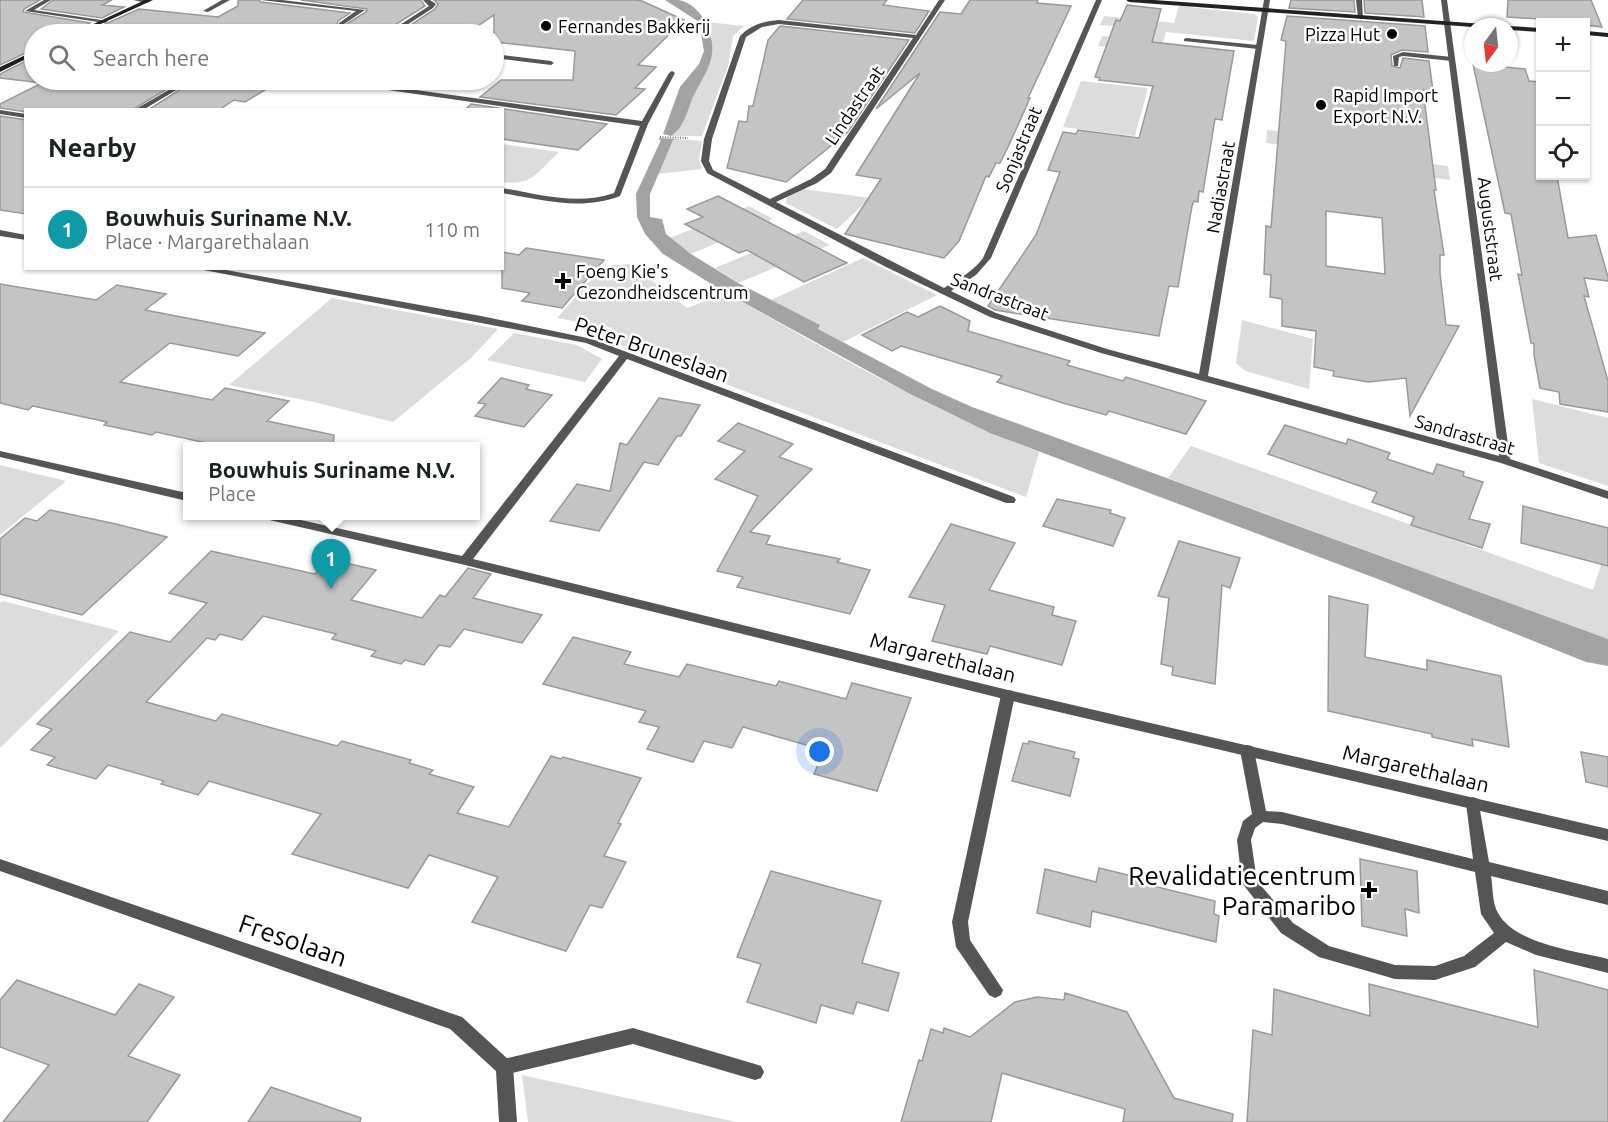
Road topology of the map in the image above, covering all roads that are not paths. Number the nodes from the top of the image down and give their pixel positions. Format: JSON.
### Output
{"nodes":[{"id":1,"x":48,"y":0,"type":"edge"},
{"id":2,"x":136,"y":0,"type":"edge"},
{"id":3,"x":227,"y":0,"type":"edge"},
{"id":4,"x":264,"y":0,"type":"edge"},
{"id":5,"x":426,"y":0,"type":"edge"},
{"id":6,"x":942,"y":0,"type":"edge"},
{"id":7,"x":1099,"y":0,"type":"edge"},
{"id":8,"x":1129,"y":0,"type":"edge"},
{"id":9,"x":1267,"y":0,"type":"edge"},
{"id":10,"x":1359,"y":0,"type":"edge"},
{"id":11,"x":1444,"y":0,"type":"edge"},
{"id":12,"x":148,"y":1,"type":"edge"},
{"id":13,"x":206,"y":11,"type":"dead end"},
{"id":14,"x":1265,"y":11,"type":"junction"},
{"id":15,"x":1361,"y":18,"type":"junction"},
{"id":16,"x":105,"y":21,"type":"junction"},
{"id":17,"x":98,"y":24,"type":"edge"},
{"id":18,"x":341,"y":24,"type":"dead end"},
{"id":19,"x":405,"y":24,"type":"edge"},
{"id":20,"x":1447,"y":24,"type":"junction"},
{"id":21,"x":1464,"y":25,"type":"edge"},
{"id":22,"x":1518,"y":29,"type":"edge"},
{"id":23,"x":1536,"y":30,"type":"edge"},
{"id":24,"x":1590,"y":33,"type":"edge"},
{"id":25,"x":1608,"y":35,"type":"edge"},
{"id":26,"x":919,"y":37,"type":"junction"},
{"id":27,"x":1186,"y":40,"type":"dead end"},
{"id":28,"x":1258,"y":47,"type":"junction"},
{"id":29,"x":504,"y":57,"type":"edge"},
{"id":30,"x":24,"y":59,"type":"edge"},
{"id":31,"x":1452,"y":59,"type":"junction"},
{"id":32,"x":551,"y":63,"type":"dead end"},
{"id":33,"x":1396,"y":65,"type":"dead end"},
{"id":34,"x":0,"y":70,"type":"edge"},
{"id":35,"x":672,"y":73,"type":"dead end"},
{"id":36,"x":172,"y":90,"type":"edge"},
{"id":37,"x":414,"y":90,"type":"edge"},
{"id":38,"x":140,"y":108,"type":"edge"},
{"id":39,"x":0,"y":112,"type":"edge"},
{"id":40,"x":24,"y":116,"type":"edge"},
{"id":41,"x":644,"y":124,"type":"junction"},
{"id":42,"x":504,"y":190,"type":"edge"},
{"id":43,"x":770,"y":202,"type":"junction"},
{"id":44,"x":0,"y":233,"type":"edge"},
{"id":45,"x":24,"y":238,"type":"edge"},
{"id":46,"x":208,"y":270,"type":"edge"},
{"id":47,"x":943,"y":292,"type":"junction"},
{"id":48,"x":624,"y":356,"type":"junction"},
{"id":49,"x":1203,"y":378,"type":"junction"},
{"id":50,"x":0,"y":454,"type":"edge"},
{"id":51,"x":1504,"y":461,"type":"junction"},
{"id":52,"x":1608,"y":495,"type":"edge"},
{"id":53,"x":183,"y":496,"type":"edge"},
{"id":54,"x":1010,"y":500,"type":"dead end"},
{"id":55,"x":286,"y":520,"type":"edge"},
{"id":56,"x":465,"y":561,"type":"junction"},
{"id":57,"x":1008,"y":695,"type":"junction"},
{"id":58,"x":1247,"y":750,"type":"junction"},
{"id":59,"x":1473,"y":803,"type":"junction"},
{"id":60,"x":1260,"y":816,"type":"junction"},
{"id":61,"x":1608,"y":836,"type":"edge"},
{"id":62,"x":0,"y":865,"type":"edge"},
{"id":63,"x":1484,"y":869,"type":"junction"},
{"id":64,"x":1608,"y":898,"type":"edge"},
{"id":65,"x":1505,"y":934,"type":"junction"},
{"id":66,"x":1608,"y":966,"type":"edge"},
{"id":67,"x":995,"y":990,"type":"dead end"},
{"id":68,"x":504,"y":1067,"type":"junction"},
{"id":69,"x":755,"y":1072,"type":"dead end"},
{"id":70,"x":508,"y":1122,"type":"edge"}],
"edges":[{"from":1,"to":16,"type":"street"},
{"from":2,"to":12,"type":"street"},
{"from":3,"to":13,"type":"street"},
{"from":4,"to":18,"type":"street"},
{"from":5,"to":19,"type":"street"},
{"from":6,"to":26,"type":"street","name":"Lindastraat"},
{"from":7,"to":47,"type":"street","name":"Sonjastraat"},
{"from":8,"to":14,"type":"street"},
{"from":9,"to":14,"type":"street","name":"Nadiastraat"},
{"from":10,"to":15,"type":"street"},
{"from":11,"to":20,"type":"street","name":"Auguststraat"},
{"from":12,"to":16,"type":"street"},
{"from":14,"to":15,"type":"street"},
{"from":14,"to":28,"type":"street","name":"Nadiastraat"},
{"from":15,"to":20,"type":"street"},
{"from":16,"to":17,"type":"street"},
{"from":20,"to":21,"type":"street"},
{"from":20,"to":31,"type":"street","name":"Auguststraat"},
{"from":22,"to":23,"type":"street"},
{"from":24,"to":25,"type":"street"},
{"from":26,"to":43,"type":"street","name":"Lindastraat"},
{"from":26,"to":43,"type":"street","name":"Sandrastraat"},
{"from":27,"to":28,"type":"street"},
{"from":28,"to":49,"type":"street","name":"Nadiastraat"},
{"from":29,"to":32,"type":"street"},
{"from":30,"to":34,"type":"street"},
{"from":31,"to":33,"type":"street"},
{"from":31,"to":51,"type":"street","name":"Auguststraat"},
{"from":35,"to":41,"type":"street"},
{"from":36,"to":38,"type":"street"},
{"from":37,"to":41,"type":"street"},
{"from":39,"to":40,"type":"street"},
{"from":41,"to":42,"type":"street"},
{"from":43,"to":47,"type":"street","name":"Sandrastraat"},
{"from":44,"to":45,"type":"street"},
{"from":46,"to":48,"type":"street","name":"Peter Bruneslaan"},
{"from":47,"to":49,"type":"street","name":"Sandrastraat"},
{"from":48,"to":54,"type":"street","name":"Peter Bruneslaan"},
{"from":48,"to":56,"type":"street"},
{"from":49,"to":51,"type":"street","name":"Sandrastraat"},
{"from":50,"to":53,"type":"street"},
{"from":51,"to":52,"type":"street","name":"Sandrastraat"},
{"from":55,"to":56,"type":"street","name":"Margarethalaan"},
{"from":56,"to":57,"type":"street","name":"Margarethalaan"},
{"from":57,"to":58,"type":"street","name":"Margarethalaan"},
{"from":57,"to":67,"type":"street"},
{"from":58,"to":59,"type":"street","name":"Margarethalaan"},
{"from":58,"to":60,"type":"street"},
{"from":59,"to":61,"type":"street","name":"Margarethalaan"},
{"from":59,"to":63,"type":"street"},
{"from":60,"to":63,"type":"street"},
{"from":60,"to":65,"type":"street"},
{"from":62,"to":68,"type":"street","name":"Fresolaan"},
{"from":63,"to":64,"type":"street"},
{"from":63,"to":65,"type":"street"},
{"from":65,"to":66,"type":"street"},
{"from":68,"to":69,"type":"street"},
{"from":68,"to":70,"type":"street"}]}
